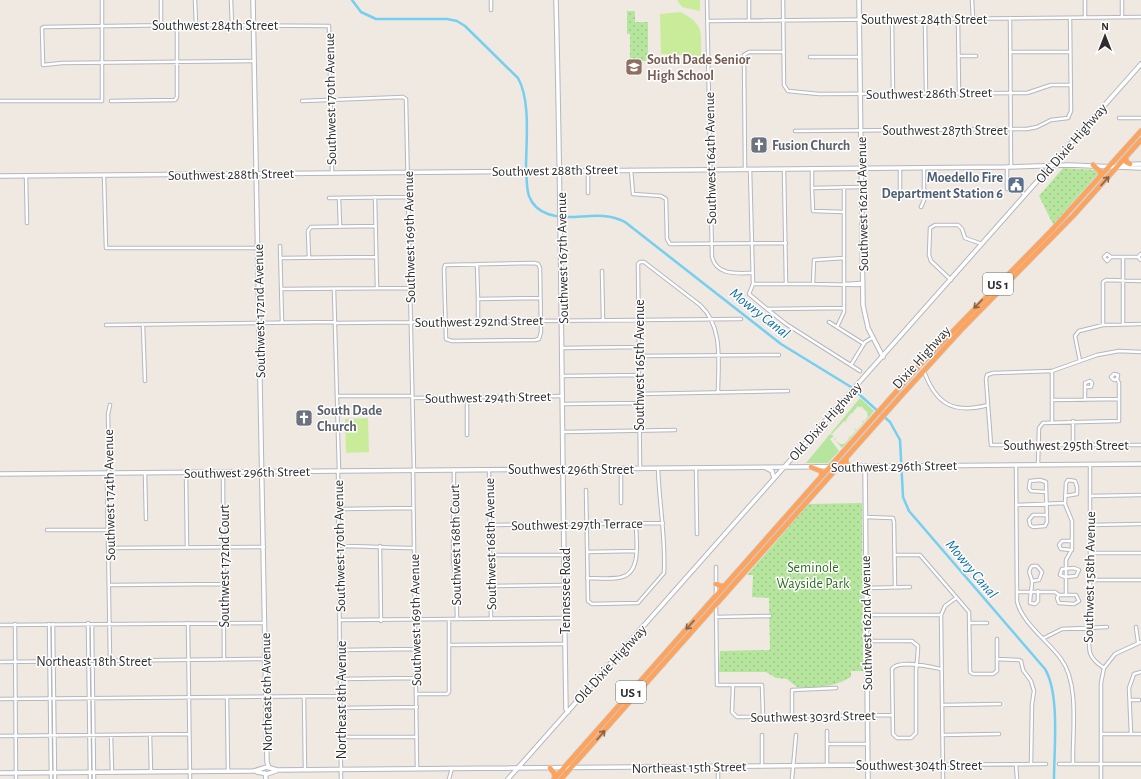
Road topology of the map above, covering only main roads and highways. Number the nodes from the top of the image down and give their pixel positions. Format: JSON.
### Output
{"nodes":[{"id":1,"x":1141,"y":131,"type":"edge"},
{"id":2,"x":1141,"y":140,"type":"edge"},
{"id":3,"x":1126,"y":157,"type":"junction"},
{"id":4,"x":1130,"y":164,"type":"road end"},
{"id":5,"x":1093,"y":166,"type":"road end"},
{"id":6,"x":1101,"y":176,"type":"junction"},
{"id":7,"x":1083,"y":196,"type":"junction"},
{"id":8,"x":1067,"y":221,"type":"junction"},
{"id":9,"x":1046,"y":236,"type":"junction"},
{"id":10,"x":1018,"y":264,"type":"junction"},
{"id":11,"x":1026,"y":264,"type":"junction"},
{"id":12,"x":999,"y":291,"type":"junction"},
{"id":13,"x":944,"y":339,"type":"junction"},
{"id":14,"x":919,"y":366,"type":"junction"},
{"id":15,"x":924,"y":370,"type":"junction"},
{"id":16,"x":900,"y":397,"type":"junction"},
{"id":17,"x":883,"y":411,"type":"junction"},
{"id":18,"x":865,"y":428,"type":"junction"},
{"id":19,"x":846,"y":458,"type":"junction"},
{"id":20,"x":811,"y":467,"type":"road end"},
{"id":21,"x":830,"y":467,"type":"junction"},
{"id":22,"x":838,"y":467,"type":"junction"},
{"id":23,"x":850,"y":467,"type":"road end"},
{"id":24,"x":822,"y":476,"type":"junction"},
{"id":25,"x":798,"y":504,"type":"junction"},
{"id":26,"x":802,"y":507,"type":"junction"},
{"id":27,"x":772,"y":532,"type":"junction"},
{"id":28,"x":778,"y":534,"type":"junction"},
{"id":29,"x":752,"y":564,"type":"junction"},
{"id":30,"x":716,"y":584,"type":"road end"},
{"id":31,"x":726,"y":585,"type":"junction"},
{"id":32,"x":716,"y":596,"type":"junction"},
{"id":33,"x":716,"y":604,"type":"junction"},
{"id":34,"x":705,"y":616,"type":"junction"},
{"id":35,"x":662,"y":656,"type":"junction"},
{"id":36,"x":644,"y":686,"type":"junction"},
{"id":37,"x":634,"y":688,"type":"junction"},
{"id":38,"x":616,"y":717,"type":"junction"},
{"id":39,"x":590,"y":739,"type":"junction"},
{"id":40,"x":574,"y":767,"type":"junction"},
{"id":41,"x":550,"y":768,"type":"road end"},
{"id":42,"x":554,"y":779,"type":"edge"},
{"id":43,"x":561,"y":779,"type":"edge"}],
"edges":[{"from":1,"to":6,"type":"highway","name":"Dixie Highway","number":"US 1"},
{"from":2,"to":3,"type":"highway","name":"Dixie Highway","number":"US 1"},
{"from":3,"to":4,"type":"highway"},
{"from":8,"to":3,"type":"highway","name":"Dixie Highway","number":"US 1","one_way":true},
{"from":5,"to":6,"type":"highway"},
{"from":6,"to":7,"type":"highway","name":"Dixie Highway","number":"US 1"},
{"from":7,"to":8,"type":"highway"},
{"from":7,"to":9,"type":"highway","name":"Dixie Highway","number":"US 1"},
{"from":8,"to":11,"type":"highway","name":"Dixie Highway","number":"US 1"},
{"from":9,"to":10,"type":"highway","name":"Dixie Highway","number":"US 1"},
{"from":9,"to":11,"type":"highway"},
{"from":10,"to":12,"type":"highway"},
{"from":10,"to":13,"type":"highway","name":"Dixie Highway","number":"US 1","one_way":true},
{"from":11,"to":12,"type":"highway","name":"Dixie Highway","number":"US 1"},
{"from":12,"to":15,"type":"highway","name":"Dixie Highway","number":"US 1"},
{"from":13,"to":14,"type":"highway","name":"Dixie Highway","number":"US 1"},
{"from":13,"to":15,"type":"highway"},
{"from":14,"to":16,"type":"highway"},
{"from":14,"to":17,"type":"highway","name":"Dixie Highway","number":"US 1"},
{"from":15,"to":16,"type":"highway","name":"Dixie Highway","number":"US 1"},
{"from":16,"to":17,"type":"highway","name":"Dixie Highway","number":"US 1"},
{"from":17,"to":18,"type":"highway","name":"Dixie Highway","number":"US 1"},
{"from":17,"to":19,"type":"highway","name":"Dixie Highway","number":"US 1"},
{"from":18,"to":21,"type":"highway","name":"Dixie Highway","number":"US 1"},
{"from":18,"to":22,"type":"highway"},
{"from":19,"to":22,"type":"highway","name":"Dixie Highway","number":"US 1"},
{"from":19,"to":23,"type":"highway"},
{"from":20,"to":24,"type":"highway"},
{"from":21,"to":24,"type":"highway","name":"Dixie Highway","number":"US 1"},
{"from":21,"to":26,"type":"highway"},
{"from":22,"to":26,"type":"highway","name":"Dixie Highway","number":"US 1"},
{"from":24,"to":25,"type":"highway","name":"Dixie Highway","number":"US 1"},
{"from":25,"to":27,"type":"highway","name":"Dixie Highway","number":"US 1"},
{"from":25,"to":28,"type":"highway"},
{"from":26,"to":28,"type":"highway","name":"Dixie Highway","number":"US 1"},
{"from":27,"to":29,"type":"highway"},
{"from":27,"to":31,"type":"highway","name":"Dixie Highway","number":"US 1"},
{"from":28,"to":29,"type":"highway","name":"Dixie Highway","number":"US 1"},
{"from":29,"to":33,"type":"highway","name":"Dixie Highway","number":"US 1"},
{"from":30,"to":31,"type":"highway"},
{"from":31,"to":32,"type":"highway","number":"US 1"},
{"from":31,"to":33,"type":"highway"},
{"from":32,"to":34,"type":"highway"},
{"from":32,"to":35,"type":"highway","number":"US 1","one_way":true},
{"from":33,"to":34,"type":"highway","number":"US 1"},
{"from":34,"to":36,"type":"highway","number":"US 1"},
{"from":35,"to":36,"type":"highway"},
{"from":35,"to":37,"type":"highway","number":"US 1"},
{"from":36,"to":38,"type":"highway","number":"US 1"},
{"from":37,"to":38,"type":"highway"},
{"from":37,"to":39,"type":"highway","number":"US 1"},
{"from":40,"to":38,"type":"highway","number":"US 1","one_way":true},
{"from":39,"to":40,"type":"highway"},
{"from":39,"to":42,"type":"highway","number":"US 1"},
{"from":40,"to":43,"type":"highway","number":"US 1"},
{"from":41,"to":42,"type":"highway"}]}
